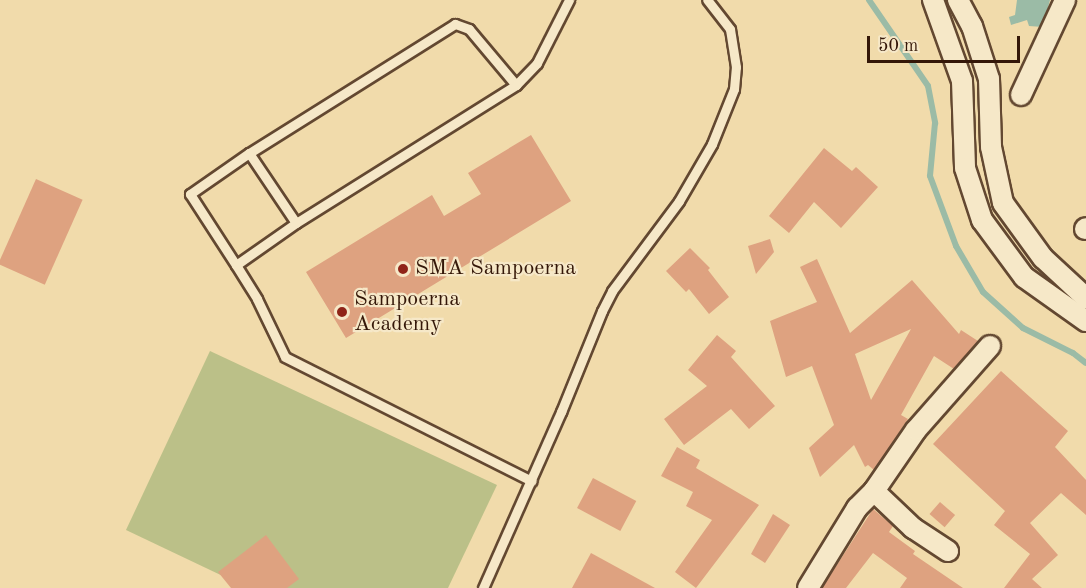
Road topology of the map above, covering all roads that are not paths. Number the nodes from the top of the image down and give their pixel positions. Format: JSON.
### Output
{"nodes":[{"id":1,"x":569,"y":0,"type":"edge"},
{"id":2,"x":707,"y":0,"type":"edge"},
{"id":3,"x":933,"y":0,"type":"edge"},
{"id":4,"x":958,"y":0,"type":"edge"},
{"id":5,"x":1065,"y":0,"type":"edge"},
{"id":6,"x":516,"y":85,"type":"junction"},
{"id":7,"x":1021,"y":95,"type":"dead end"},
{"id":8,"x":249,"y":153,"type":"junction"},
{"id":9,"x":296,"y":223,"type":"junction"},
{"id":10,"x":236,"y":265,"type":"junction"},
{"id":11,"x":1086,"y":298,"type":"edge"},
{"id":12,"x":1086,"y":321,"type":"edge"},
{"id":13,"x":990,"y":346,"type":"dead end"},
{"id":14,"x":532,"y":481,"type":"junction"},
{"id":15,"x":874,"y":490,"type":"junction"},
{"id":16,"x":948,"y":551,"type":"dead end"},
{"id":17,"x":483,"y":588,"type":"edge"},
{"id":18,"x":808,"y":588,"type":"edge"}],
"edges":[{"from":1,"to":6,"type":"lane"},
{"from":2,"to":14,"type":"lane"},
{"from":3,"to":12,"type":"street"},
{"from":4,"to":11,"type":"street"},
{"from":5,"to":7,"type":"street"},
{"from":6,"to":8,"type":"lane"},
{"from":6,"to":9,"type":"lane"},
{"from":8,"to":9,"type":"lane"},
{"from":8,"to":10,"type":"lane"},
{"from":9,"to":10,"type":"lane"},
{"from":10,"to":14,"type":"lane"},
{"from":13,"to":15,"type":"street"},
{"from":14,"to":17,"type":"lane"},
{"from":15,"to":16,"type":"street"},
{"from":15,"to":18,"type":"street"}]}
